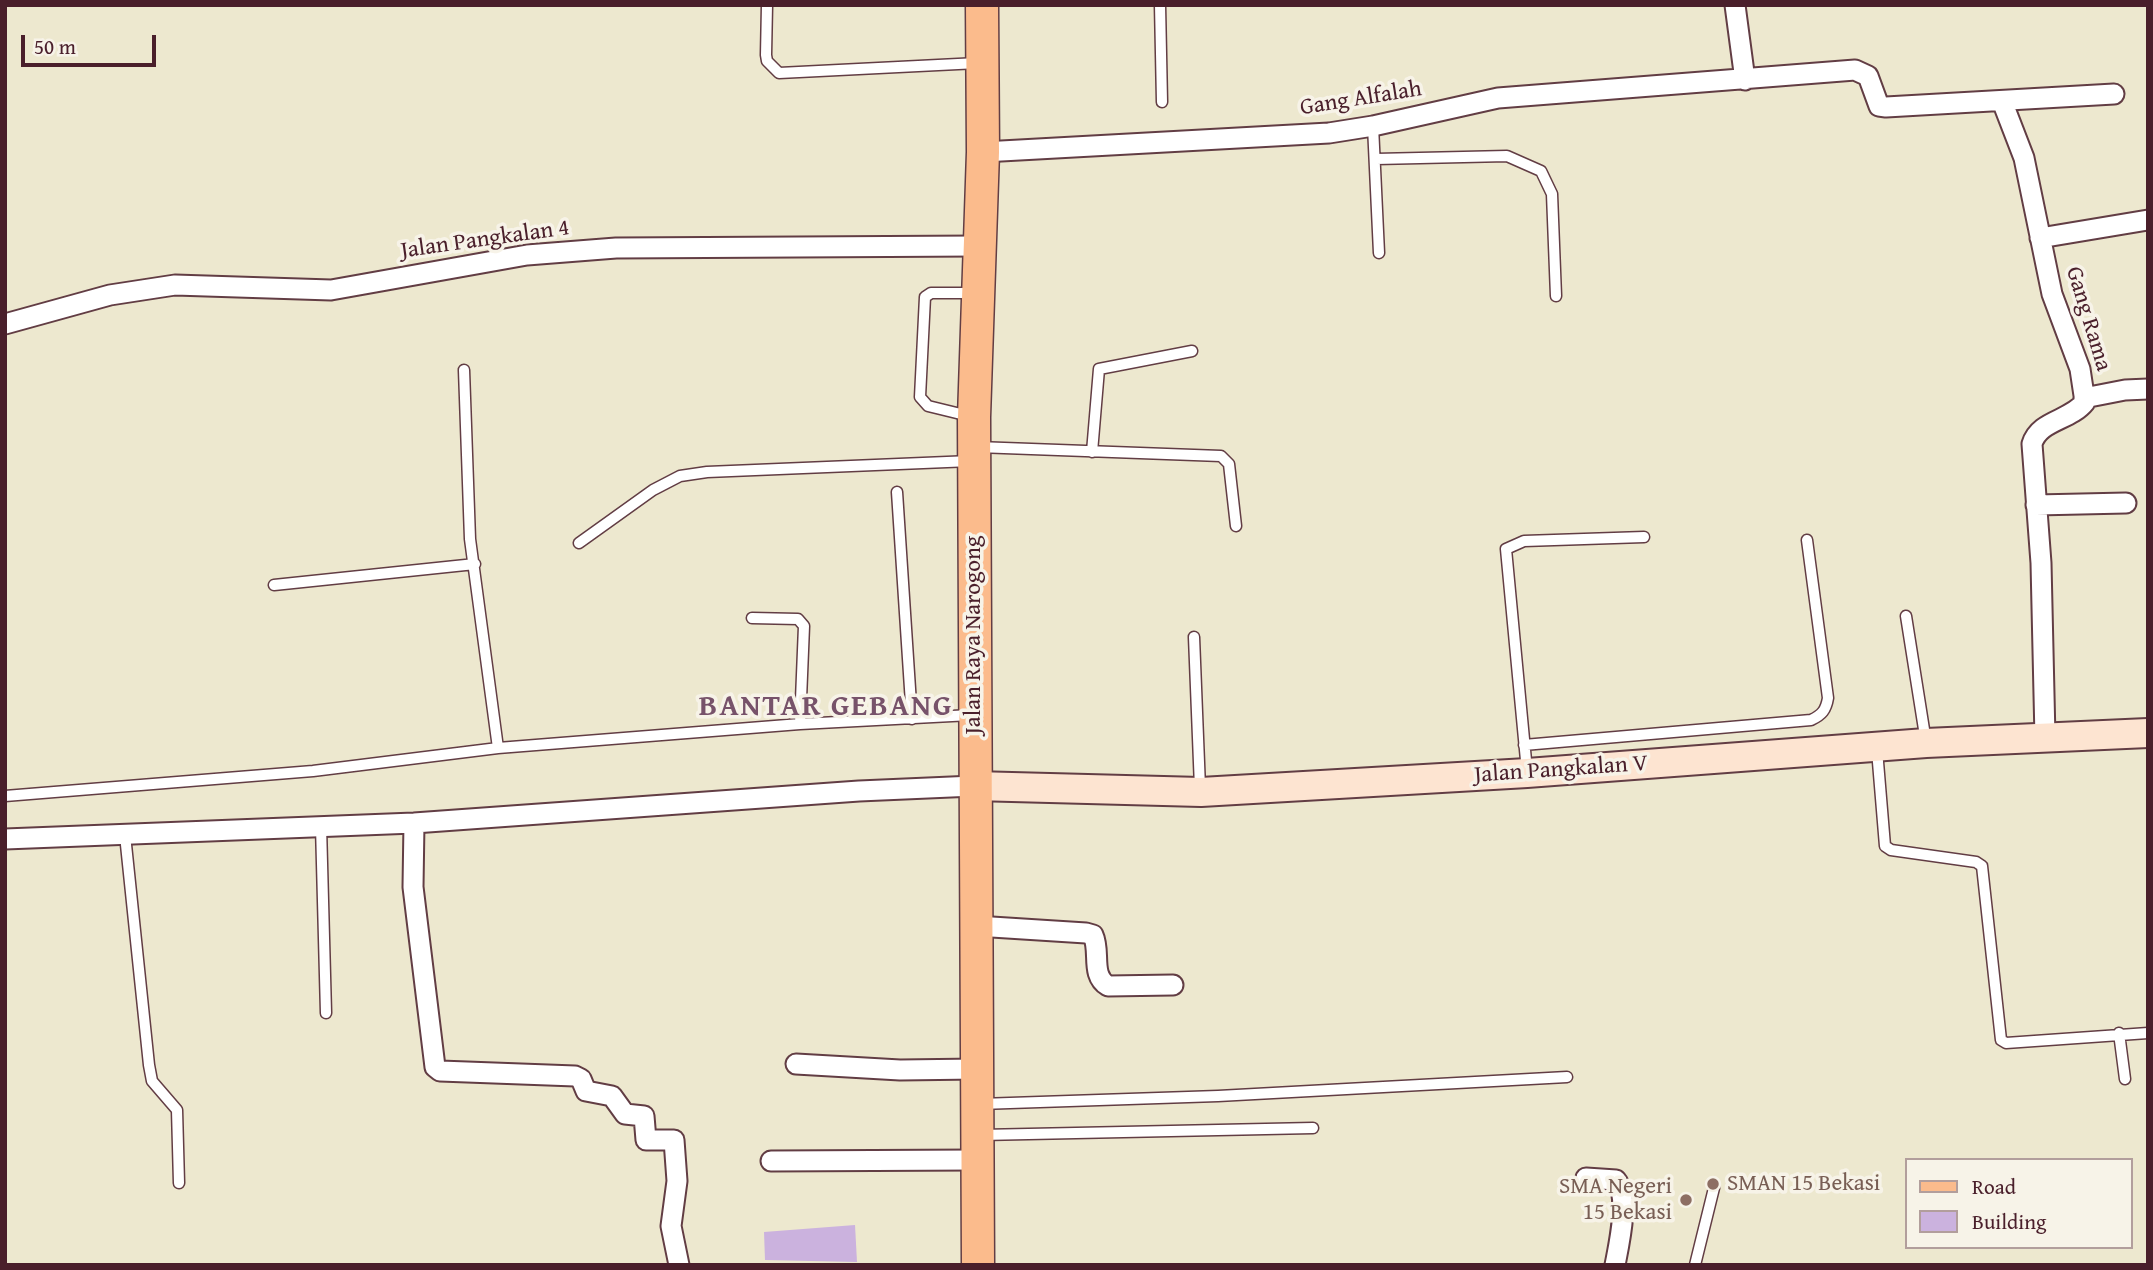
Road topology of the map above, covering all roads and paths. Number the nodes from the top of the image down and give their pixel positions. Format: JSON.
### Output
{"nodes":[{"id":1,"x":767,"y":5,"type":"edge"},
{"id":2,"x":982,"y":5,"type":"edge"},
{"id":3,"x":1160,"y":5,"type":"edge"},
{"id":4,"x":1735,"y":5,"type":"edge"},
{"id":5,"x":982,"y":63,"type":"junction"},
{"id":6,"x":1745,"y":80,"type":"junction"},
{"id":7,"x":2114,"y":94,"type":"dead end"},
{"id":8,"x":2002,"y":101,"type":"junction"},
{"id":9,"x":1162,"y":102,"type":"dead end"},
{"id":10,"x":1373,"y":126,"type":"junction"},
{"id":11,"x":983,"y":152,"type":"junction"},
{"id":12,"x":1376,"y":159,"type":"junction"},
{"id":13,"x":2148,"y":220,"type":"edge"},
{"id":14,"x":2040,"y":238,"type":"junction"},
{"id":15,"x":978,"y":246,"type":"junction"},
{"id":16,"x":1379,"y":253,"type":"dead end"},
{"id":17,"x":977,"y":293,"type":"junction"},
{"id":18,"x":1556,"y":296,"type":"dead end"},
{"id":19,"x":5,"y":324,"type":"edge"},
{"id":20,"x":1192,"y":351,"type":"dead end"},
{"id":21,"x":464,"y":370,"type":"dead end"},
{"id":22,"x":2148,"y":389,"type":"edge"},
{"id":23,"x":2084,"y":398,"type":"junction"},
{"id":24,"x":975,"y":441,"type":"junction"},
{"id":25,"x":1091,"y":452,"type":"junction"},
{"id":26,"x":897,"y":492,"type":"dead end"},
{"id":27,"x":2126,"y":503,"type":"dead end"},
{"id":28,"x":2036,"y":505,"type":"junction"},
{"id":29,"x":1236,"y":526,"type":"dead end"},
{"id":30,"x":1644,"y":537,"type":"dead end"},
{"id":31,"x":1807,"y":540,"type":"dead end"},
{"id":32,"x":579,"y":543,"type":"dead end"},
{"id":33,"x":475,"y":564,"type":"junction"},
{"id":34,"x":274,"y":585,"type":"dead end"},
{"id":35,"x":1906,"y":616,"type":"dead end"},
{"id":36,"x":752,"y":618,"type":"dead end"},
{"id":37,"x":1194,"y":637,"type":"dead end"},
{"id":38,"x":975,"y":715,"type":"junction"},
{"id":39,"x":912,"y":719,"type":"junction"},
{"id":40,"x":800,"y":724,"type":"junction"},
{"id":41,"x":2148,"y":733,"type":"edge"},
{"id":42,"x":2045,"y":738,"type":"junction"},
{"id":43,"x":1926,"y":743,"type":"junction"},
{"id":44,"x":1524,"y":745,"type":"junction"},
{"id":45,"x":1877,"y":747,"type":"junction"},
{"id":46,"x":498,"y":748,"type":"junction"},
{"id":47,"x":1527,"y":773,"type":"junction"},
{"id":48,"x":974,"y":786,"type":"junction"},
{"id":49,"x":1200,"y":792,"type":"junction"},
{"id":50,"x":5,"y":796,"type":"edge"},
{"id":51,"x":414,"y":823,"type":"junction"},
{"id":52,"x":321,"y":825,"type":"junction"},
{"id":53,"x":125,"y":835,"type":"junction"},
{"id":54,"x":5,"y":839,"type":"edge"},
{"id":55,"x":976,"y":926,"type":"junction"},
{"id":56,"x":1174,"y":985,"type":"dead end"},
{"id":57,"x":326,"y":1013,"type":"dead end"},
{"id":58,"x":2119,"y":1033,"type":"junction"},
{"id":59,"x":2148,"y":1033,"type":"edge"},
{"id":60,"x":796,"y":1065,"type":"dead end"},
{"id":61,"x":977,"y":1069,"type":"junction"},
{"id":62,"x":1567,"y":1077,"type":"dead end"},
{"id":63,"x":2124,"y":1079,"type":"dead end"},
{"id":64,"x":977,"y":1104,"type":"junction"},
{"id":65,"x":1313,"y":1128,"type":"dead end"},
{"id":66,"x":976,"y":1147,"type":"junction"},
{"id":67,"x":771,"y":1161,"type":"dead end"},
{"id":68,"x":1586,"y":1178,"type":"dead end"},
{"id":69,"x":179,"y":1183,"type":"dead end"},
{"id":70,"x":1714,"y":1188,"type":"dead end"},
{"id":71,"x":679,"y":1265,"type":"edge"},
{"id":72,"x":978,"y":1265,"type":"edge"},
{"id":73,"x":1615,"y":1265,"type":"edge"},
{"id":74,"x":1695,"y":1265,"type":"edge"}],
"edges":[{"from":1,"to":5,"type":"lane"},
{"from":2,"to":5,"type":"main road","name":"Jalan Raya Narogong"},
{"from":3,"to":9,"type":"lane"},
{"from":4,"to":6,"type":"street"},
{"from":5,"to":11,"type":"main road","name":"Jalan Raya Narogong"},
{"from":6,"to":8,"type":"street","name":"Gang Alfalah"},
{"from":6,"to":10,"type":"street","name":"Gang Alfalah"},
{"from":7,"to":8,"type":"street"},
{"from":8,"to":14,"type":"street","name":"Gang Rama"},
{"from":10,"to":11,"type":"street","name":"Gang Alfalah"},
{"from":10,"to":12,"type":"lane"},
{"from":11,"to":15,"type":"main road","name":"Jalan Raya Narogong"},
{"from":12,"to":16,"type":"lane"},
{"from":12,"to":18,"type":"lane"},
{"from":13,"to":14,"type":"street"},
{"from":14,"to":23,"type":"street","name":"Gang Rama"},
{"from":15,"to":17,"type":"main road","name":"Jalan Raya Narogong"},
{"from":15,"to":19,"type":"street","name":"Jalan Pangkalan 4"},
{"from":17,"to":24,"type":"main road","name":"Jalan Raya Narogong"},
{"from":17,"to":24,"type":"lane"},
{"from":20,"to":25,"type":"lane"},
{"from":21,"to":33,"type":"lane"},
{"from":22,"to":23,"type":"street"},
{"from":23,"to":28,"type":"street","name":"Gang Rama"},
{"from":24,"to":25,"type":"lane"},
{"from":24,"to":32,"type":"lane"},
{"from":24,"to":38,"type":"main road","name":"Jalan Raya Narogong"},
{"from":25,"to":29,"type":"lane"},
{"from":26,"to":39,"type":"lane"},
{"from":27,"to":28,"type":"street"},
{"from":28,"to":42,"type":"street","name":"Gang Rama"},
{"from":30,"to":44,"type":"lane"},
{"from":31,"to":44,"type":"lane"},
{"from":33,"to":34,"type":"lane"},
{"from":33,"to":46,"type":"lane"},
{"from":35,"to":43,"type":"lane"},
{"from":36,"to":40,"type":"lane"},
{"from":37,"to":49,"type":"lane"},
{"from":38,"to":39,"type":"lane"},
{"from":38,"to":48,"type":"main road","name":"Jalan Raya Narogong"},
{"from":39,"to":40,"type":"lane"},
{"from":40,"to":46,"type":"lane"},
{"from":41,"to":42,"type":"street","name":"Jalan Pangkalan V"},
{"from":42,"to":43,"type":"street","name":"Jalan Pangkalan V"},
{"from":43,"to":45,"type":"street","name":"Jalan Pangkalan V"},
{"from":44,"to":47,"type":"lane"},
{"from":45,"to":47,"type":"street","name":"Jalan Pangkalan V"},
{"from":45,"to":58,"type":"lane"},
{"from":46,"to":50,"type":"lane"},
{"from":47,"to":49,"type":"street","name":"Jalan Pangkalan V"},
{"from":48,"to":49,"type":"street","name":"Jalan Pangkalan V"},
{"from":48,"to":51,"type":"street"},
{"from":48,"to":55,"type":"main road","name":"Jalan Raya Narogong"},
{"from":51,"to":52,"type":"street"},
{"from":51,"to":71,"type":"street"},
{"from":52,"to":53,"type":"street"},
{"from":52,"to":57,"type":"lane"},
{"from":53,"to":54,"type":"street"},
{"from":53,"to":69,"type":"lane"},
{"from":55,"to":56,"type":"street"},
{"from":55,"to":61,"type":"main road","name":"Jalan Raya Narogong"},
{"from":58,"to":59,"type":"lane"},
{"from":58,"to":63,"type":"lane"},
{"from":60,"to":61,"type":"street"},
{"from":61,"to":64,"type":"main road","name":"Jalan Raya Narogong"},
{"from":62,"to":64,"type":"lane"},
{"from":64,"to":66,"type":"main road","name":"Jalan Raya Narogong"},
{"from":65,"to":66,"type":"lane"},
{"from":66,"to":67,"type":"street"},
{"from":66,"to":72,"type":"main road","name":"Jalan Raya Narogong"},
{"from":68,"to":73,"type":"street"},
{"from":70,"to":74,"type":"lane"}]}
